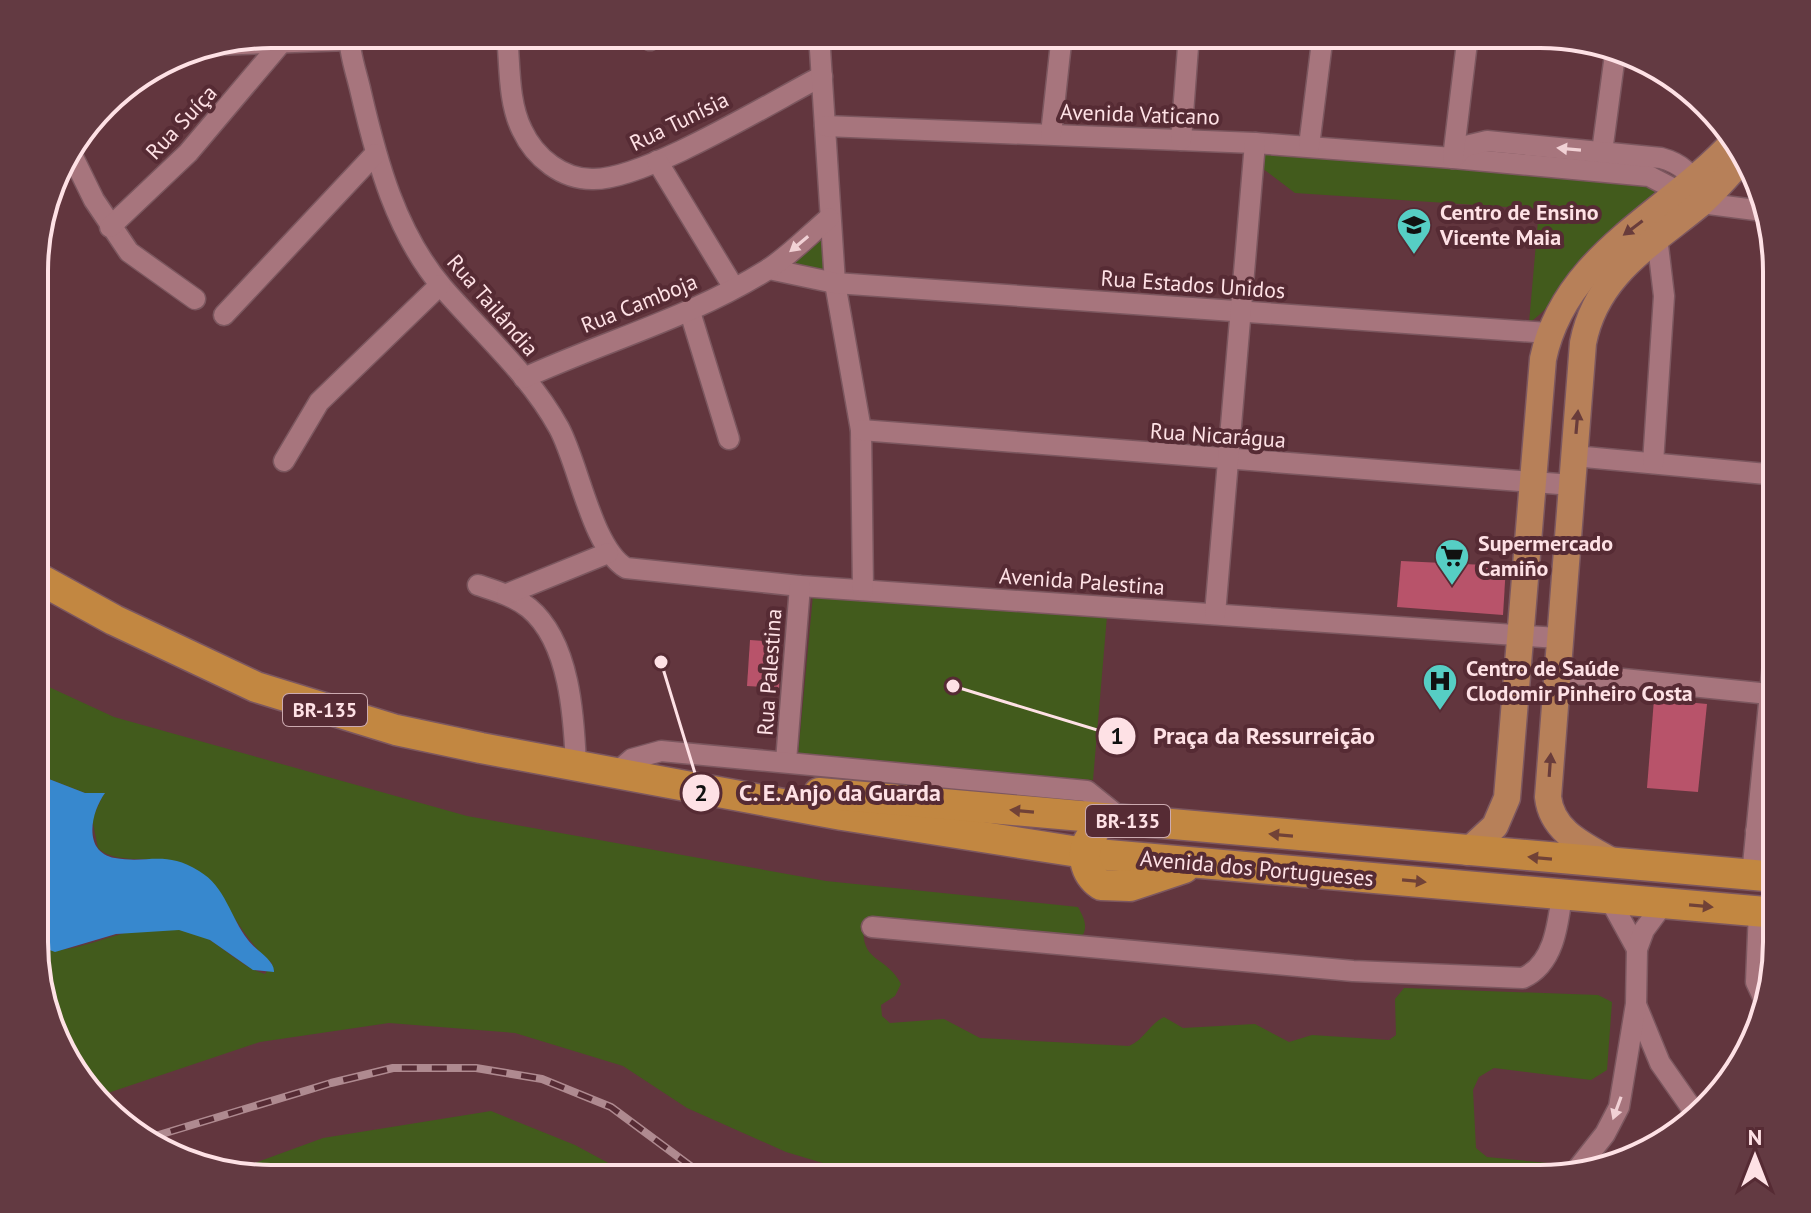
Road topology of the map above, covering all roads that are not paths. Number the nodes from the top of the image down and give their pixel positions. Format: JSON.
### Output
{"nodes":[{"id":1,"x":277,"y":48,"type":"edge"},
{"id":2,"x":351,"y":48,"type":"edge"},
{"id":3,"x":509,"y":48,"type":"edge"},
{"id":4,"x":820,"y":48,"type":"edge"},
{"id":5,"x":1060,"y":48,"type":"edge"},
{"id":6,"x":1188,"y":48,"type":"edge"},
{"id":7,"x":1321,"y":48,"type":"edge"},
{"id":8,"x":1466,"y":48,"type":"edge"},
{"id":9,"x":1614,"y":61,"type":"edge"},
{"id":10,"x":822,"y":76,"type":"junction"},
{"id":11,"x":825,"y":126,"type":"junction"},
{"id":12,"x":1051,"y":134,"type":"junction"},
{"id":13,"x":1181,"y":140,"type":"junction"},
{"id":14,"x":1255,"y":143,"type":"junction"},
{"id":15,"x":1309,"y":146,"type":"junction"},
{"id":16,"x":1727,"y":150,"type":"edge"},
{"id":17,"x":1602,"y":152,"type":"junction"},
{"id":18,"x":375,"y":154,"type":"junction"},
{"id":19,"x":1453,"y":158,"type":"junction"},
{"id":20,"x":657,"y":161,"type":"junction"},
{"id":21,"x":76,"y":163,"type":"edge"},
{"id":22,"x":1735,"y":163,"type":"edge"},
{"id":23,"x":1692,"y":192,"type":"junction"},
{"id":24,"x":1753,"y":208,"type":"edge"},
{"id":25,"x":829,"y":218,"type":"junction"},
{"id":26,"x":110,"y":227,"type":"junction"},
{"id":27,"x":1657,"y":237,"type":"junction"},
{"id":28,"x":769,"y":269,"type":"junction"},
{"id":29,"x":835,"y":283,"type":"junction"},
{"id":30,"x":440,"y":285,"type":"junction"},
{"id":31,"x":734,"y":288,"type":"junction"},
{"id":32,"x":195,"y":299,"type":"dead end"},
{"id":33,"x":690,"y":312,"type":"junction"},
{"id":34,"x":1241,"y":312,"type":"junction"},
{"id":35,"x":224,"y":315,"type":"dead end"},
{"id":36,"x":1548,"y":333,"type":"junction"},
{"id":37,"x":524,"y":378,"type":"junction"},
{"id":38,"x":861,"y":430,"type":"junction"},
{"id":39,"x":729,"y":439,"type":"dead end"},
{"id":40,"x":1574,"y":456,"type":"junction"},
{"id":41,"x":1227,"y":460,"type":"junction"},
{"id":42,"x":284,"y":461,"type":"dead end"},
{"id":43,"x":1653,"y":463,"type":"junction"},
{"id":44,"x":1763,"y":474,"type":"edge"},
{"id":45,"x":1533,"y":482,"type":"junction"},
{"id":46,"x":1572,"y":485,"type":"junction"},
{"id":47,"x":608,"y":553,"type":"junction"},
{"id":48,"x":48,"y":583,"type":"edge"},
{"id":49,"x":478,"y":585,"type":"dead end"},
{"id":50,"x":800,"y":586,"type":"junction"},
{"id":51,"x":863,"y":590,"type":"junction"},
{"id":52,"x":507,"y":594,"type":"junction"},
{"id":53,"x":1215,"y":614,"type":"junction"},
{"id":54,"x":1521,"y":634,"type":"junction"},
{"id":55,"x":1558,"y":638,"type":"junction"},
{"id":56,"x":1555,"y":672,"type":"junction"},
{"id":57,"x":1763,"y":693,"type":"edge"},
{"id":58,"x":786,"y":761,"type":"junction"},
{"id":59,"x":576,"y":766,"type":"junction"},
{"id":60,"x":627,"y":775,"type":"junction"},
{"id":61,"x":1123,"y":820,"type":"junction"},
{"id":62,"x":1243,"y":832,"type":"junction"},
{"id":63,"x":1467,"y":852,"type":"junction"},
{"id":64,"x":1085,"y":853,"type":"junction"},
{"id":65,"x":1618,"y":865,"type":"junction"},
{"id":66,"x":1763,"y":876,"type":"edge"},
{"id":67,"x":1562,"y":894,"type":"junction"},
{"id":68,"x":1609,"y":898,"type":"junction"},
{"id":69,"x":1664,"y":903,"type":"junction"},
{"id":70,"x":1763,"y":912,"type":"edge"},
{"id":71,"x":872,"y":927,"type":"dead end"},
{"id":72,"x":1763,"y":941,"type":"edge"},
{"id":73,"x":1637,"y":949,"type":"junction"},
{"id":74,"x":1758,"y":987,"type":"edge"},
{"id":75,"x":1636,"y":1004,"type":"junction"},
{"id":76,"x":1660,"y":1063,"type":"junction"},
{"id":77,"x":1627,"y":1072,"type":"junction"},
{"id":78,"x":1690,"y":1107,"type":"edge"},
{"id":79,"x":1584,"y":1161,"type":"edge"}],
"edges":[{"from":1,"to":26,"type":"street","name":"Rua Suíça"},
{"from":2,"to":18,"type":"street","name":"Rua Tailândia"},
{"from":3,"to":20,"type":"street","name":"Rua Tunísia"},
{"from":4,"to":10,"type":"street"},
{"from":5,"to":12,"type":"street"},
{"from":6,"to":13,"type":"street"},
{"from":7,"to":15,"type":"street"},
{"from":8,"to":19,"type":"street"},
{"from":9,"to":17,"type":"street"},
{"from":10,"to":11,"type":"street"},
{"from":10,"to":20,"type":"street","name":"Rua Tunísia"},
{"from":11,"to":12,"type":"street","name":"Avenida Vaticano"},
{"from":11,"to":25,"type":"street"},
{"from":12,"to":13,"type":"street","name":"Avenida Vaticano"},
{"from":13,"to":14,"type":"street","name":"Avenida Vaticano"},
{"from":14,"to":15,"type":"street","name":"Avenida Vaticano"},
{"from":14,"to":34,"type":"street"},
{"from":15,"to":19,"type":"street","name":"Avenida Vaticano"},
{"from":16,"to":23,"type":"main road"},
{"from":17,"to":19,"type":"street","one_way":true},
{"from":17,"to":23,"type":"street"},
{"from":18,"to":30,"type":"street","name":"Rua Tailândia"},
{"from":18,"to":35,"type":"street"},
{"from":19,"to":23,"type":"street","name":"Avenida Vaticano"},
{"from":20,"to":31,"type":"street"},
{"from":21,"to":26,"type":"street"},
{"from":22,"to":23,"type":"main road"},
{"from":23,"to":24,"type":"street"},
{"from":23,"to":27,"type":"main road"},
{"from":23,"to":36,"type":"main road","one_way":true},
{"from":25,"to":28,"type":"street","name":"Rua Camboja","one_way":true},
{"from":25,"to":29,"type":"street"},
{"from":26,"to":32,"type":"street"},
{"from":40,"to":27,"type":"main road","one_way":true},
{"from":27,"to":43,"type":"street"},
{"from":28,"to":29,"type":"street"},
{"from":28,"to":31,"type":"street","name":"Rua Camboja"},
{"from":29,"to":34,"type":"street","name":"Rua Estados Unidos"},
{"from":29,"to":38,"type":"street"},
{"from":30,"to":37,"type":"street","name":"Rua Tailândia"},
{"from":30,"to":42,"type":"street"},
{"from":31,"to":33,"type":"street","name":"Rua Camboja"},
{"from":33,"to":37,"type":"street","name":"Rua Camboja"},
{"from":33,"to":39,"type":"street"},
{"from":34,"to":36,"type":"street","name":"Rua Estados Unidos"},
{"from":34,"to":41,"type":"street"},
{"from":36,"to":45,"type":"main road"},
{"from":37,"to":47,"type":"street","name":"Rua Tailândia"},
{"from":38,"to":41,"type":"street","name":"Rua Nicarágua"},
{"from":38,"to":51,"type":"street"},
{"from":40,"to":43,"type":"street"},
{"from":40,"to":46,"type":"main road"},
{"from":41,"to":45,"type":"street","name":"Rua Nicarágua"},
{"from":41,"to":53,"type":"street"},
{"from":43,"to":44,"type":"street"},
{"from":45,"to":46,"type":"street","name":"Rua Nicarágua"},
{"from":45,"to":54,"type":"main road"},
{"from":46,"to":55,"type":"main road"},
{"from":47,"to":50,"type":"street","name":"Avenida Palestina"},
{"from":47,"to":52,"type":"street"},
{"from":48,"to":59,"type":"highway","number":"BR-135"},
{"from":49,"to":52,"type":"street"},
{"from":50,"to":51,"type":"street","name":"Avenida Palestina"},
{"from":50,"to":58,"type":"street","name":"Rua Palestina"},
{"from":51,"to":53,"type":"street","name":"Avenida Palestina"},
{"from":52,"to":59,"type":"street"},
{"from":53,"to":54,"type":"street","name":"Avenida Palestina"},
{"from":54,"to":55,"type":"street","name":"Avenida Palestina"},
{"from":54,"to":63,"type":"main road"},
{"from":55,"to":56,"type":"main road"},
{"from":56,"to":57,"type":"street"},
{"from":65,"to":56,"type":"main road","one_way":true},
{"from":58,"to":60,"type":"street"},
{"from":58,"to":61,"type":"street"},
{"from":59,"to":60,"type":"highway","number":"BR-135"},
{"from":61,"to":60,"type":"highway","name":"Avenida dos Portugueses","number":"BR-135","one_way":true},
{"from":60,"to":64,"type":"highway","number":"BR-135"},
{"from":61,"to":62,"type":"highway","name":"Avenida dos Portugueses","number":"BR-135"},
{"from":63,"to":62,"type":"highway","name":"Avenida dos Portugueses","number":"BR-135","one_way":true},
{"from":62,"to":64,"type":"highway"},
{"from":65,"to":63,"type":"highway","name":"Avenida dos Portugueses","number":"BR-135","one_way":true},
{"from":64,"to":67,"type":"highway","name":"Avenida dos Portugueses","one_way":true},
{"from":65,"to":66,"type":"highway","name":"Avenida dos Portugueses","number":"BR-135"},
{"from":67,"to":68,"type":"highway","name":"Avenida dos Portugueses"},
{"from":67,"to":71,"type":"street"},
{"from":68,"to":69,"type":"highway","name":"Avenida dos Portugueses"},
{"from":68,"to":73,"type":"street"},
{"from":69,"to":70,"type":"highway","name":"Avenida dos Portugueses","one_way":true},
{"from":69,"to":73,"type":"street"},
{"from":72,"to":74,"type":"street"},
{"from":73,"to":75,"type":"street"},
{"from":75,"to":76,"type":"street"},
{"from":75,"to":77,"type":"street"},
{"from":76,"to":77,"type":"street"},
{"from":76,"to":78,"type":"street"},
{"from":77,"to":79,"type":"street","one_way":true}]}
